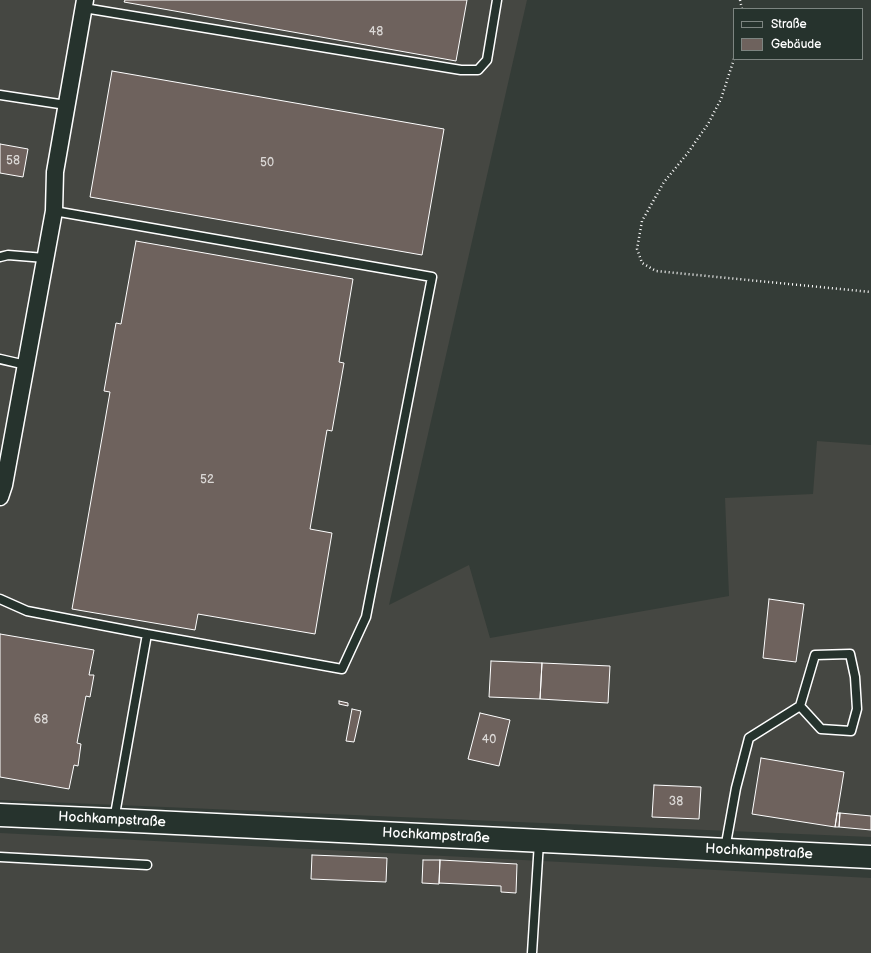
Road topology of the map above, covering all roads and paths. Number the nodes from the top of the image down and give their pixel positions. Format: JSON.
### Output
{"nodes":[{"id":1,"x":497,"y":0,"type":"edge"},
{"id":2,"x":85,"y":4,"type":"edge"},
{"id":3,"x":734,"y":60,"type":"edge"},
{"id":4,"x":0,"y":95,"type":"edge"},
{"id":5,"x":66,"y":105,"type":"junction"},
{"id":6,"x":54,"y":211,"type":"junction"},
{"id":7,"x":0,"y":257,"type":"edge"},
{"id":8,"x":45,"y":258,"type":"junction"},
{"id":9,"x":871,"y":292,"type":"edge"},
{"id":10,"x":0,"y":359,"type":"edge"},
{"id":11,"x":26,"y":365,"type":"junction"},
{"id":12,"x":5,"y":447,"type":"edge"},
{"id":13,"x":0,"y":497,"type":"edge"},
{"id":14,"x":0,"y":599,"type":"edge"},
{"id":15,"x":147,"y":634,"type":"junction"},
{"id":16,"x":800,"y":706,"type":"junction"},
{"id":17,"x":0,"y":815,"type":"edge"},
{"id":18,"x":114,"y":820,"type":"junction"},
{"id":19,"x":539,"y":841,"type":"junction"},
{"id":20,"x":725,"y":850,"type":"junction"},
{"id":21,"x":0,"y":857,"type":"edge"},
{"id":22,"x":871,"y":857,"type":"edge"},
{"id":23,"x":147,"y":865,"type":"dead end"},
{"id":24,"x":532,"y":953,"type":"edge"}],
"edges":[{"from":1,"to":2,"type":"lane"},
{"from":2,"to":5,"type":"street"},
{"from":3,"to":9,"type":"path"},
{"from":4,"to":5,"type":"lane"},
{"from":5,"to":6,"type":"street"},
{"from":6,"to":8,"type":"street"},
{"from":6,"to":15,"type":"lane"},
{"from":7,"to":8,"type":"lane"},
{"from":8,"to":11,"type":"street"},
{"from":10,"to":11,"type":"lane"},
{"from":11,"to":12,"type":"street"},
{"from":12,"to":13,"type":"street"},
{"from":14,"to":15,"type":"lane"},
{"from":15,"to":18,"type":"lane"},
{"from":16,"to":16,"type":"lane"},
{"from":16,"to":20,"type":"lane"},
{"from":17,"to":18,"type":"street","name":"Hochkampstraße"},
{"from":18,"to":19,"type":"street","name":"Hochkampstraße"},
{"from":19,"to":20,"type":"street","name":"Hochkampstraße"},
{"from":19,"to":24,"type":"lane"},
{"from":20,"to":22,"type":"street","name":"Hochkampstraße"},
{"from":21,"to":23,"type":"lane"}]}
